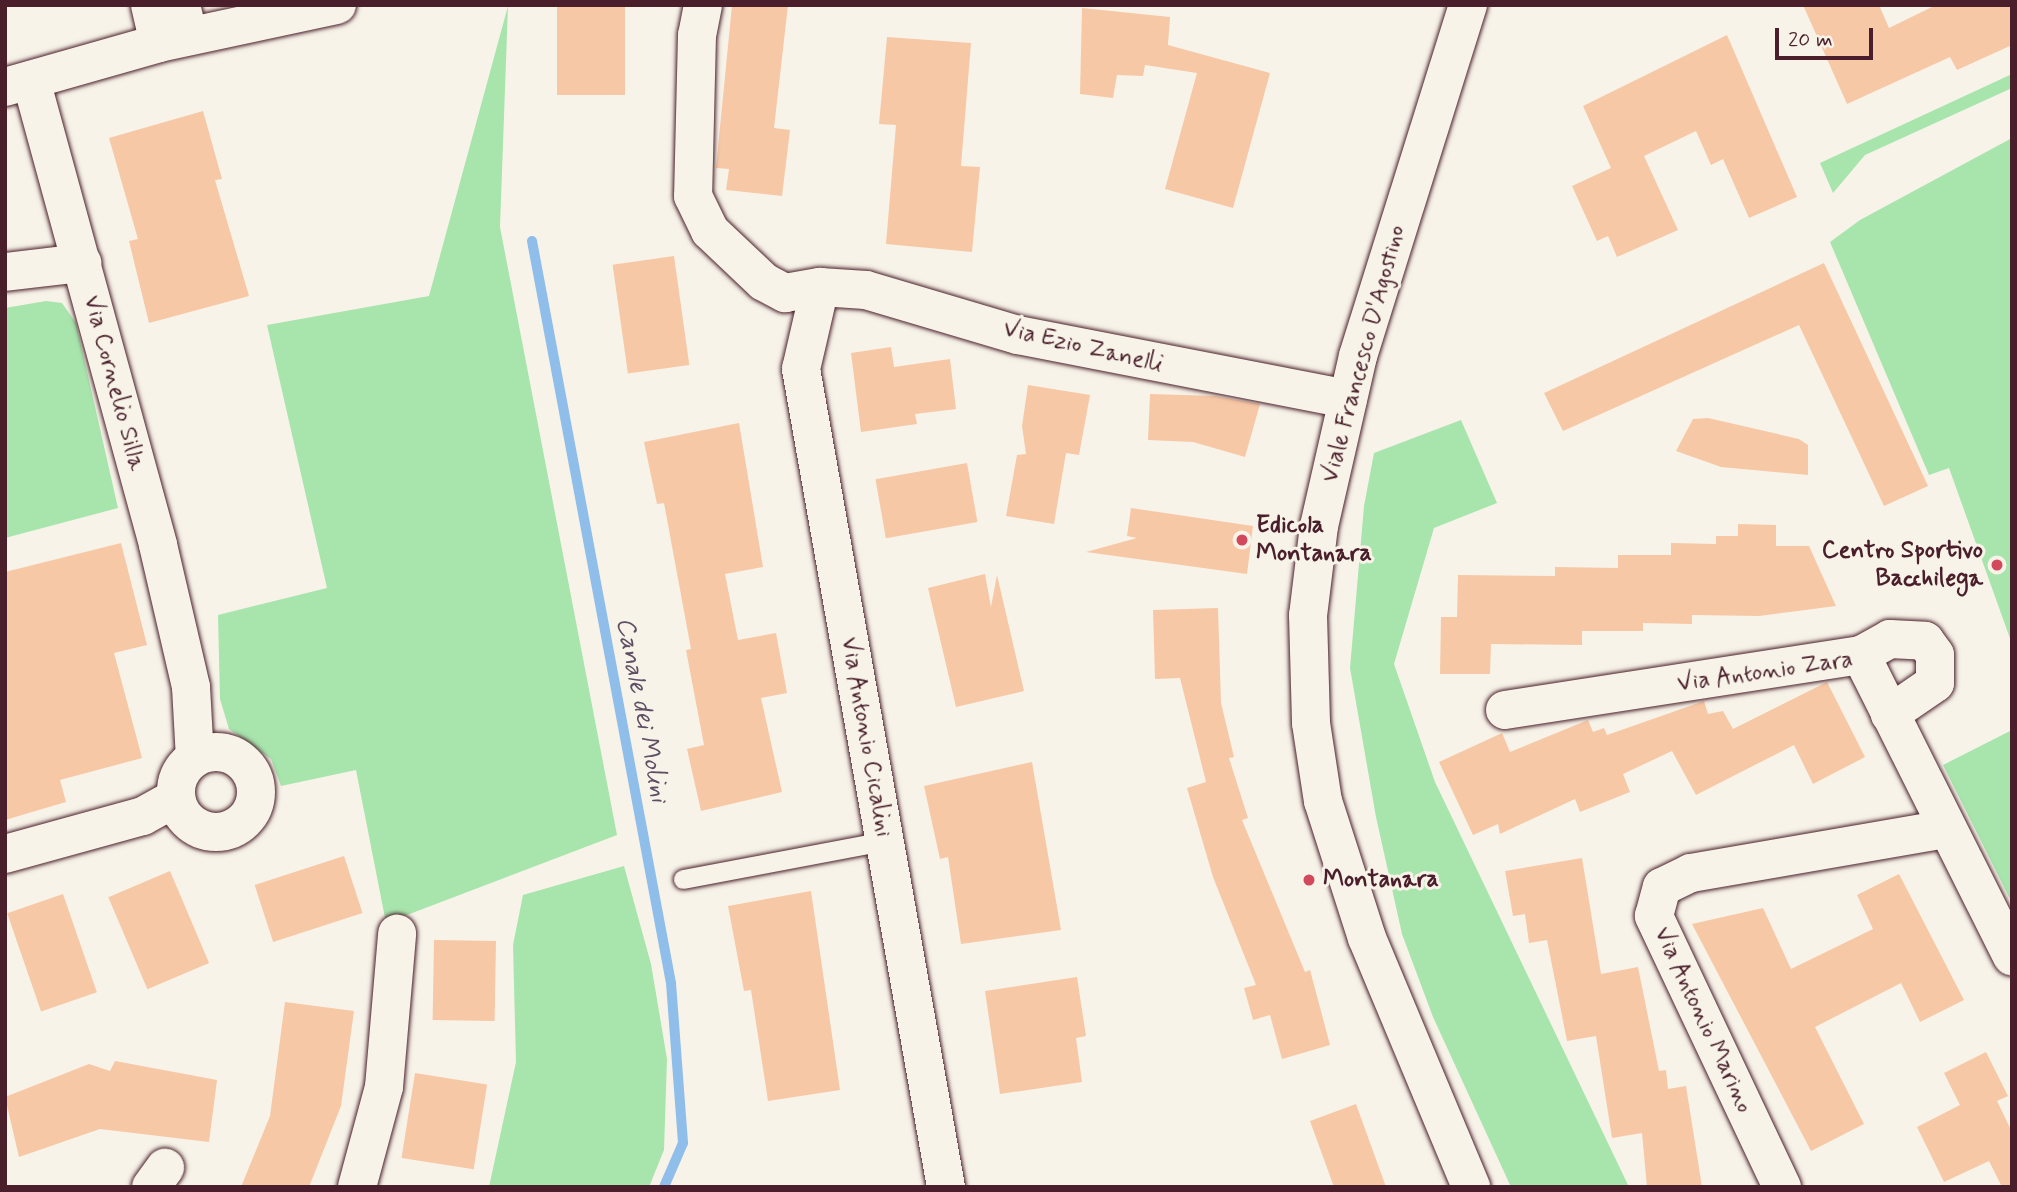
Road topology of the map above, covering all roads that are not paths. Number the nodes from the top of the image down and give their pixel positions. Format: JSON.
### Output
{"nodes":[{"id":1,"x":150,"y":5,"type":"edge"},
{"id":2,"x":337,"y":5,"type":"edge"},
{"id":3,"x":1468,"y":5,"type":"edge"},
{"id":4,"x":696,"y":13,"type":"edge"},
{"id":5,"x":177,"y":28,"type":"edge"},
{"id":6,"x":18,"y":84,"type":"edge"},
{"id":7,"x":82,"y":262,"type":"junction"},
{"id":8,"x":5,"y":272,"type":"edge"},
{"id":9,"x":820,"y":287,"type":"junction"},
{"id":10,"x":1348,"y":399,"type":"junction"},
{"id":11,"x":1861,"y":655,"type":"junction"},
{"id":12,"x":1505,"y":710,"type":"dead end"},
{"id":13,"x":1890,"y":714,"type":"junction"},
{"id":14,"x":209,"y":755,"type":"junction"},
{"id":15,"x":168,"y":811,"type":"junction"},
{"id":16,"x":1947,"y":829,"type":"junction"},
{"id":17,"x":885,"y":842,"type":"junction"},
{"id":18,"x":5,"y":855,"type":"edge"},
{"id":19,"x":683,"y":879,"type":"dead end"},
{"id":20,"x":397,"y":934,"type":"dead end"},
{"id":21,"x":2012,"y":956,"type":"edge"},
{"id":22,"x":357,"y":1187,"type":"edge"},
{"id":23,"x":946,"y":1187,"type":"edge"},
{"id":24,"x":1471,"y":1187,"type":"edge"},
{"id":25,"x":1782,"y":1187,"type":"edge"}],
"edges":[{"from":1,"to":5,"type":"street"},
{"from":2,"to":5,"type":"street"},
{"from":3,"to":10,"type":"street","name":"Viale Francesco D'Agostino"},
{"from":4,"to":9,"type":"street"},
{"from":5,"to":6,"type":"street"},
{"from":6,"to":7,"type":"street","name":"Via Cornelio Silla"},
{"from":7,"to":8,"type":"street"},
{"from":7,"to":14,"type":"street","name":"Via Cornelio Silla"},
{"from":9,"to":10,"type":"street","name":"Via Ezio Zanelli"},
{"from":9,"to":17,"type":"street","name":"Via Antonio Cicalini"},
{"from":10,"to":24,"type":"street","name":"Viale Francesco D'Agostino"},
{"from":11,"to":12,"type":"street","name":"Via Antonio Zara"},
{"from":11,"to":13,"type":"street","name":"Via Antonio Zara"},
{"from":11,"to":13,"type":"street"},
{"from":13,"to":16,"type":"street","name":"Via Antonio Zara"},
{"from":14,"to":15,"type":"street"},
{"from":14,"to":15,"type":"street"},
{"from":15,"to":18,"type":"street"},
{"from":16,"to":21,"type":"street","name":"Via Antonio Zara"},
{"from":16,"to":25,"type":"street","name":"Via Antonio Marino"},
{"from":17,"to":19,"type":"lane"},
{"from":17,"to":23,"type":"street","name":"Via Antonio Cicalini"},
{"from":20,"to":22,"type":"street"}]}
